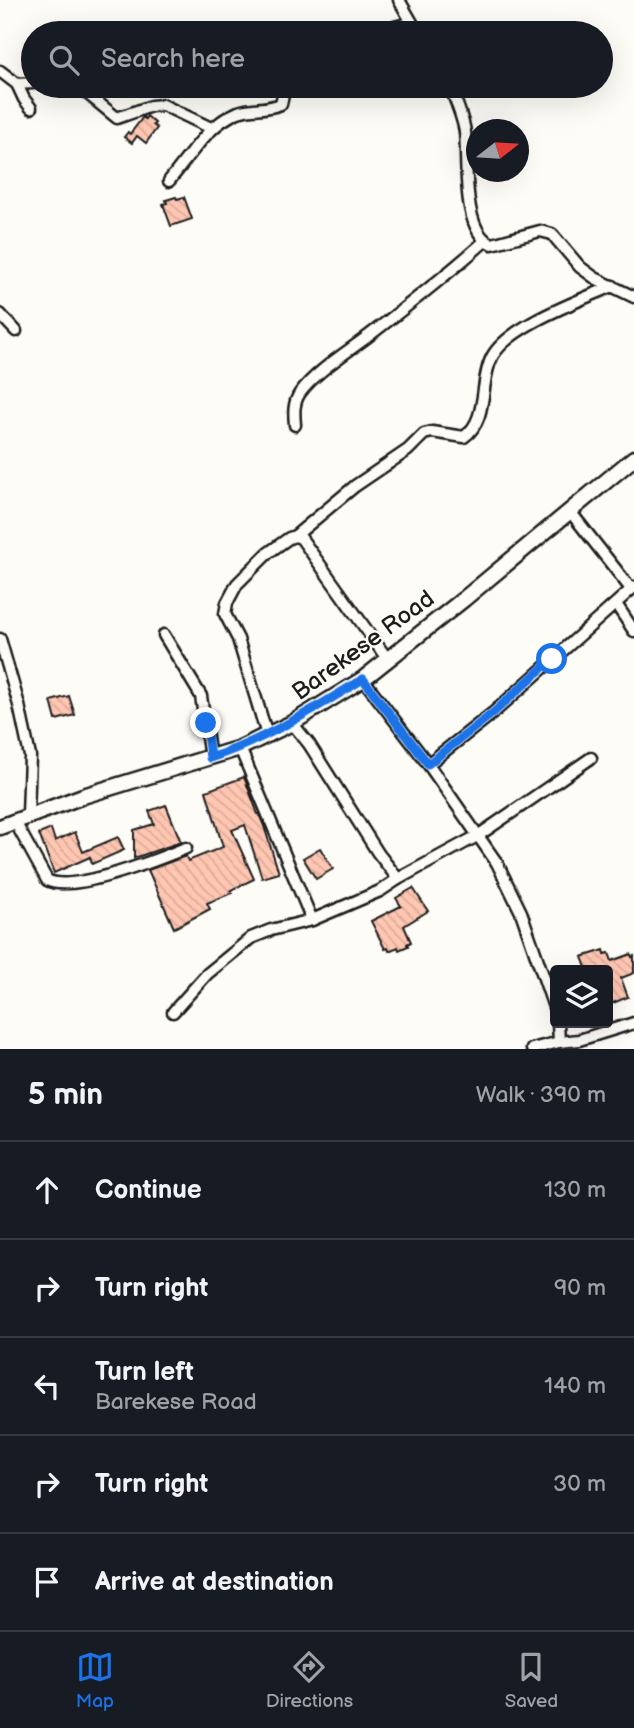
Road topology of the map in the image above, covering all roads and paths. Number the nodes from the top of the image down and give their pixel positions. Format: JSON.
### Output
{"nodes":[{"id":1,"x":414,"y":0,"type":"edge"},
{"id":2,"x":402,"y":4,"type":"edge"},
{"id":3,"x":410,"y":21,"type":"edge"},
{"id":4,"x":0,"y":71,"type":"edge"},
{"id":5,"x":17,"y":84,"type":"junction"},
{"id":6,"x":21,"y":84,"type":"edge"},
{"id":7,"x":21,"y":93,"type":"edge"},
{"id":8,"x":24,"y":98,"type":"edge"},
{"id":9,"x":94,"y":98,"type":"edge"},
{"id":10,"x":282,"y":98,"type":"edge"},
{"id":11,"x":454,"y":98,"type":"edge"},
{"id":12,"x":31,"y":108,"type":"dead end"},
{"id":13,"x":211,"y":128,"type":"junction"},
{"id":14,"x":169,"y":181,"type":"dead end"},
{"id":15,"x":485,"y":241,"type":"junction"},
{"id":16,"x":613,"y":286,"type":"junction"},
{"id":17,"x":634,"y":297,"type":"edge"},
{"id":18,"x":0,"y":314,"type":"edge"},
{"id":19,"x":16,"y":331,"type":"dead end"},
{"id":20,"x":295,"y":425,"type":"dead end"},
{"id":21,"x":634,"y":458,"type":"edge"},
{"id":22,"x":569,"y":510,"type":"junction"},
{"id":23,"x":295,"y":536,"type":"junction"},
{"id":24,"x":633,"y":588,"type":"edge"},
{"id":25,"x":616,"y":604,"type":"junction"},
{"id":26,"x":634,"y":631,"type":"edge"},
{"id":27,"x":164,"y":635,"type":"dead end"},
{"id":28,"x":0,"y":639,"type":"edge"},
{"id":29,"x":388,"y":660,"type":"junction"},
{"id":30,"x":363,"y":679,"type":"junction"},
{"id":31,"x":292,"y":723,"type":"junction"},
{"id":32,"x":267,"y":735,"type":"junction"},
{"id":33,"x":240,"y":748,"type":"junction"},
{"id":34,"x":210,"y":758,"type":"junction"},
{"id":35,"x":592,"y":758,"type":"dead end"},
{"id":36,"x":428,"y":764,"type":"junction"},
{"id":37,"x":21,"y":818,"type":"junction"},
{"id":38,"x":0,"y":827,"type":"edge"},
{"id":39,"x":479,"y":835,"type":"junction"},
{"id":40,"x":186,"y":848,"type":"dead end"},
{"id":41,"x":397,"y":878,"type":"junction"},
{"id":42,"x":312,"y":920,"type":"junction"},
{"id":43,"x":550,"y":996,"type":"edge"},
{"id":44,"x":173,"y":1012,"type":"dead end"},
{"id":45,"x":634,"y":1023,"type":"edge"},
{"id":46,"x":558,"y":1028,"type":"edge"},
{"id":47,"x":559,"y":1042,"type":"junction"},
{"id":48,"x":533,"y":1049,"type":"edge"}],
"edges":[{"from":1,"to":2,"type":"street"},
{"from":2,"to":3,"type":"street"},
{"from":4,"to":5,"type":"street"},
{"from":5,"to":6,"type":"street"},
{"from":5,"to":7,"type":"street"},
{"from":8,"to":12,"type":"street"},
{"from":9,"to":13,"type":"street"},
{"from":10,"to":13,"type":"street"},
{"from":11,"to":15,"type":"street"},
{"from":13,"to":14,"type":"street"},
{"from":15,"to":16,"type":"street"},
{"from":15,"to":20,"type":"street"},
{"from":16,"to":17,"type":"street"},
{"from":16,"to":23,"type":"street"},
{"from":18,"to":19,"type":"street"},
{"from":21,"to":22,"type":"main road","name":"Barekese Road"},
{"from":22,"to":24,"type":"street"},
{"from":22,"to":29,"type":"main road","name":"Barekese Road"},
{"from":23,"to":29,"type":"street"},
{"from":23,"to":32,"type":"street"},
{"from":24,"to":25,"type":"street"},
{"from":25,"to":26,"type":"street"},
{"from":25,"to":36,"type":"street"},
{"from":27,"to":34,"type":"street"},
{"from":28,"to":37,"type":"street"},
{"from":29,"to":30,"type":"main road","name":"Barekese Road"},
{"from":30,"to":31,"type":"main road","name":"Barekese Road"},
{"from":30,"to":36,"type":"street"},
{"from":31,"to":32,"type":"main road","name":"Barekese Road"},
{"from":31,"to":41,"type":"street"},
{"from":32,"to":33,"type":"main road","name":"Barekese Road"},
{"from":33,"to":34,"type":"main road","name":"Barekese Road"},
{"from":33,"to":42,"type":"street"},
{"from":34,"to":37,"type":"main road","name":"Barekese Road"},
{"from":35,"to":39,"type":"street"},
{"from":36,"to":39,"type":"street"},
{"from":37,"to":38,"type":"main road","name":"Barekese Road"},
{"from":37,"to":40,"type":"street"},
{"from":39,"to":41,"type":"street"},
{"from":39,"to":43,"type":"street"},
{"from":41,"to":42,"type":"street"},
{"from":42,"to":44,"type":"street"},
{"from":45,"to":47,"type":"street"},
{"from":46,"to":47,"type":"street"},
{"from":47,"to":48,"type":"street"}]}
